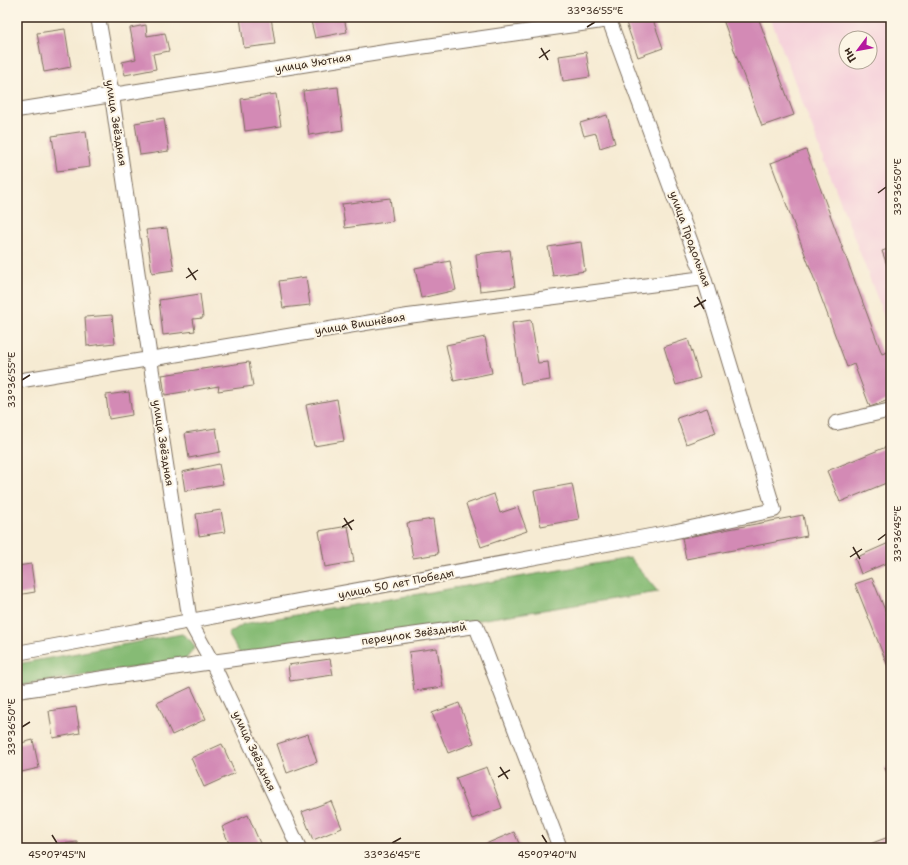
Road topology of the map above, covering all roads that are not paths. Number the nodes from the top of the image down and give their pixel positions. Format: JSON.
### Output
{"nodes":[{"id":1,"x":98,"y":17,"type":"edge"},
{"id":2,"x":608,"y":18,"type":"edge"},
{"id":3,"x":112,"y":96,"type":"junction"},
{"id":4,"x":17,"y":110,"type":"edge"},
{"id":5,"x":704,"y":278,"type":"junction"},
{"id":6,"x":150,"y":359,"type":"junction"},
{"id":7,"x":17,"y":381,"type":"edge"},
{"id":8,"x":891,"y":410,"type":"edge"},
{"id":9,"x":836,"y":423,"type":"dead end"},
{"id":10,"x":774,"y":510,"type":"joint"},
{"id":11,"x":190,"y":622,"type":"junction"},
{"id":12,"x":17,"y":653,"type":"edge"},
{"id":13,"x":212,"y":662,"type":"junction"},
{"id":14,"x":17,"y":691,"type":"edge"},
{"id":15,"x":299,"y":848,"type":"edge"},
{"id":16,"x":560,"y":848,"type":"edge"}],
"edges":[{"from":1,"to":3,"type":"street","name":"улица Звёздная"},
{"from":2,"to":3,"type":"street","name":"улица Уютная"},
{"from":2,"to":5,"type":"street","name":"улица Продольная"},
{"from":3,"to":4,"type":"street","name":"улица Уютная"},
{"from":3,"to":6,"type":"street","name":"улица Звёздная"},
{"from":5,"to":6,"type":"street","name":"улица Вишнёвая"},
{"from":5,"to":10,"type":"street","name":"улица Продольная"},
{"from":6,"to":7,"type":"street","name":"улица Вишнёвая"},
{"from":6,"to":11,"type":"street","name":"улица Звёздная"},
{"from":8,"to":9,"type":"street"},
{"from":10,"to":11,"type":"street","name":"улица 50 лет Победы"},
{"from":11,"to":12,"type":"street","name":"улица 50 лет Победы"},
{"from":11,"to":13,"type":"street","name":"улица Звёздная"},
{"from":13,"to":14,"type":"street"},
{"from":13,"to":15,"type":"street","name":"улица Звёздная"},
{"from":13,"to":16,"type":"street","name":"переулок Звёздный"}]}
